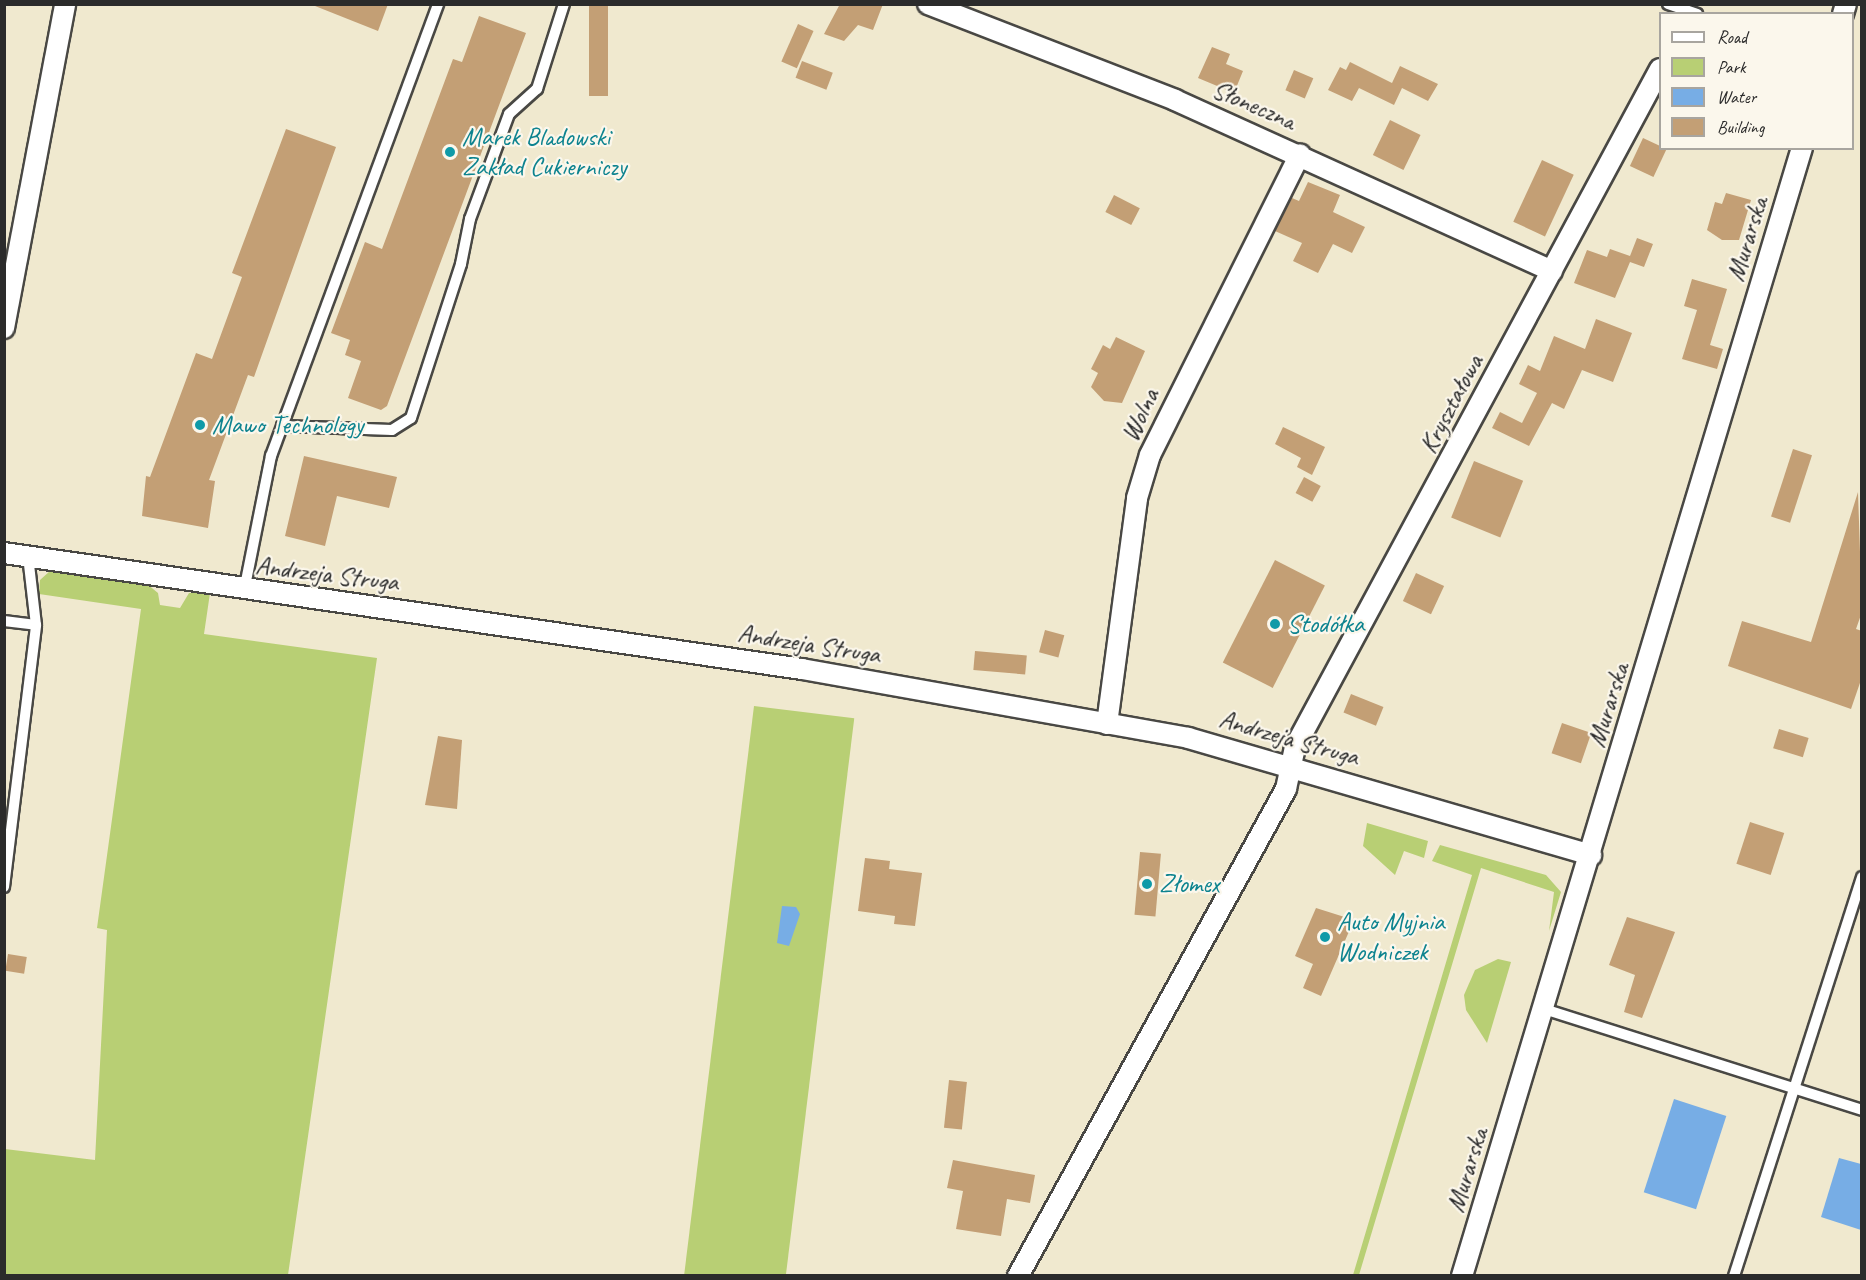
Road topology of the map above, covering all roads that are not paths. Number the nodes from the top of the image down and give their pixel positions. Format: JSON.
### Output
{"nodes":[{"id":1,"x":65,"y":4,"type":"edge"},
{"id":2,"x":438,"y":4,"type":"edge"},
{"id":3,"x":564,"y":4,"type":"edge"},
{"id":4,"x":928,"y":4,"type":"edge"},
{"id":5,"x":1668,"y":4,"type":"edge"},
{"id":6,"x":1691,"y":12,"type":"edge"},
{"id":7,"x":1659,"y":71,"type":"edge"},
{"id":8,"x":1801,"y":150,"type":"edge"},
{"id":9,"x":1300,"y":154,"type":"junction"},
{"id":10,"x":1552,"y":271,"type":"junction"},
{"id":11,"x":4,"y":328,"type":"edge"},
{"id":12,"x":282,"y":426,"type":"junction"},
{"id":13,"x":4,"y":553,"type":"edge"},
{"id":14,"x":28,"y":556,"type":"junction"},
{"id":15,"x":244,"y":591,"type":"junction"},
{"id":16,"x":4,"y":621,"type":"edge"},
{"id":17,"x":36,"y":625,"type":"junction"},
{"id":18,"x":1107,"y":724,"type":"junction"},
{"id":19,"x":1291,"y":765,"type":"junction"},
{"id":20,"x":1591,"y":855,"type":"junction"},
{"id":21,"x":1862,"y":877,"type":"edge"},
{"id":22,"x":4,"y":887,"type":"edge"},
{"id":23,"x":1544,"y":1009,"type":"junction"},
{"id":24,"x":1794,"y":1088,"type":"junction"},
{"id":25,"x":1862,"y":1110,"type":"edge"},
{"id":26,"x":1018,"y":1275,"type":"edge"},
{"id":27,"x":1462,"y":1275,"type":"edge"},
{"id":28,"x":1734,"y":1275,"type":"edge"}],
"edges":[{"from":1,"to":11,"type":"street"},
{"from":2,"to":12,"type":"lane"},
{"from":3,"to":12,"type":"lane"},
{"from":4,"to":9,"type":"street","name":"Słoneczna"},
{"from":5,"to":6,"type":"lane"},
{"from":7,"to":10,"type":"street","name":"Kryształowa"},
{"from":8,"to":20,"type":"street","name":"Murarska"},
{"from":9,"to":10,"type":"street","name":"Słoneczna"},
{"from":9,"to":18,"type":"street","name":"Wolna"},
{"from":10,"to":19,"type":"street","name":"Kryształowa"},
{"from":12,"to":15,"type":"lane"},
{"from":13,"to":14,"type":"street","name":"Andrzeja Struga"},
{"from":14,"to":15,"type":"street","name":"Andrzeja Struga"},
{"from":14,"to":17,"type":"lane"},
{"from":15,"to":18,"type":"street","name":"Andrzeja Struga"},
{"from":16,"to":17,"type":"lane"},
{"from":17,"to":22,"type":"lane"},
{"from":18,"to":19,"type":"street","name":"Andrzeja Struga"},
{"from":19,"to":20,"type":"street","name":"Andrzeja Struga"},
{"from":19,"to":26,"type":"street","name":"Kryształowa"},
{"from":20,"to":23,"type":"street","name":"Murarska"},
{"from":21,"to":24,"type":"lane"},
{"from":23,"to":24,"type":"lane"},
{"from":23,"to":27,"type":"street","name":"Murarska"},
{"from":24,"to":25,"type":"lane"},
{"from":24,"to":28,"type":"lane"}]}
